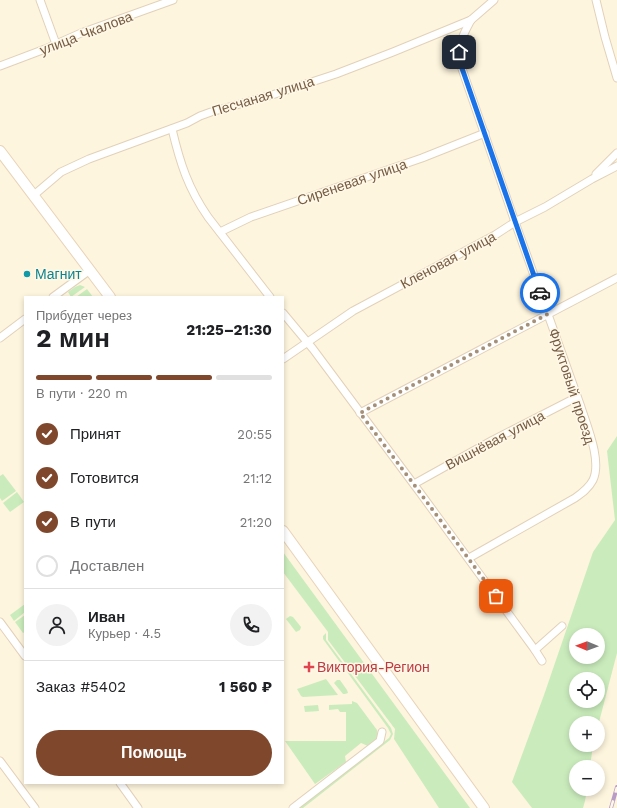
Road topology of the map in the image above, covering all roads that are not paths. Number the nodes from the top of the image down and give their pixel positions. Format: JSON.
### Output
{"nodes":[{"id":1,"x":40,"y":0,"type":"edge"},
{"id":2,"x":173,"y":0,"type":"edge"},
{"id":3,"x":494,"y":0,"type":"edge"},
{"id":4,"x":596,"y":0,"type":"edge"},
{"id":5,"x":471,"y":20,"type":"junction"},
{"id":6,"x":56,"y":44,"type":"junction"},
{"id":7,"x":0,"y":66,"type":"edge"},
{"id":8,"x":617,"y":78,"type":"edge"},
{"id":9,"x":172,"y":129,"type":"junction"},
{"id":10,"x":485,"y":133,"type":"junction"},
{"id":11,"x":0,"y":150,"type":"edge"},
{"id":12,"x":617,"y":153,"type":"edge"},
{"id":13,"x":617,"y":166,"type":"edge"},
{"id":14,"x":592,"y":178,"type":"junction"},
{"id":15,"x":34,"y":195,"type":"junction"},
{"id":16,"x":515,"y":222,"type":"junction"},
{"id":17,"x":220,"y":232,"type":"junction"},
{"id":18,"x":90,"y":270,"type":"junction"},
{"id":19,"x":617,"y":278,"type":"edge"},
{"id":20,"x":54,"y":296,"type":"edge"},
{"id":21,"x":109,"y":296,"type":"edge"},
{"id":22,"x":269,"y":296,"type":"edge"},
{"id":23,"x":548,"y":314,"type":"junction"},
{"id":24,"x":284,"y":315,"type":"edge"},
{"id":25,"x":24,"y":320,"type":"edge"},
{"id":26,"x":0,"y":338,"type":"edge"},
{"id":27,"x":306,"y":342,"type":"junction"},
{"id":28,"x":284,"y":358,"type":"edge"},
{"id":29,"x":577,"y":397,"type":"junction"},
{"id":30,"x":360,"y":413,"type":"junction"},
{"id":31,"x":414,"y":484,"type":"junction"},
{"id":32,"x":284,"y":532,"type":"edge"},
{"id":33,"x":468,"y":558,"type":"junction"},
{"id":34,"x":0,"y":622,"type":"edge"},
{"id":35,"x":562,"y":626,"type":"dead end"},
{"id":36,"x":535,"y":650,"type":"junction"},
{"id":37,"x":24,"y":655,"type":"edge"},
{"id":38,"x":542,"y":661,"type":"dead end"},
{"id":39,"x":382,"y":732,"type":"dead end"},
{"id":40,"x":0,"y":762,"type":"edge"},
{"id":41,"x":121,"y":784,"type":"edge"},
{"id":42,"x":35,"y":808,"type":"edge"},
{"id":43,"x":138,"y":808,"type":"edge"},
{"id":44,"x":293,"y":808,"type":"edge"},
{"id":45,"x":484,"y":808,"type":"edge"}],
"edges":[{"from":1,"to":6,"type":"street"},
{"from":2,"to":6,"type":"street","name":"улица Чкалова"},
{"from":3,"to":5,"type":"street","name":"Песчаная улица"},
{"from":4,"to":8,"type":"street"},
{"from":5,"to":9,"type":"street","name":"Песчаная улица"},
{"from":5,"to":10,"type":"street","name":"Фруктовый проезд"},
{"from":6,"to":7,"type":"street","name":"улица Чкалова"},
{"from":9,"to":15,"type":"street","name":"Песчаная улица"},
{"from":9,"to":17,"type":"street"},
{"from":10,"to":16,"type":"street","name":"Фруктовый проезд"},
{"from":10,"to":17,"type":"street","name":"Сиреневая улица"},
{"from":11,"to":15,"type":"main road"},
{"from":12,"to":14,"type":"street"},
{"from":13,"to":14,"type":"street","name":"Кленовая улица"},
{"from":14,"to":16,"type":"street","name":"Кленовая улица"},
{"from":15,"to":18,"type":"main road"},
{"from":16,"to":23,"type":"street","name":"Фруктовый проезд"},
{"from":16,"to":27,"type":"street","name":"Кленовая улица"},
{"from":17,"to":22,"type":"street"},
{"from":18,"to":20,"type":"street"},
{"from":18,"to":21,"type":"main road"},
{"from":19,"to":23,"type":"street"},
{"from":23,"to":29,"type":"street","name":"Фруктовый проезд"},
{"from":23,"to":30,"type":"street"},
{"from":24,"to":27,"type":"street"},
{"from":25,"to":26,"type":"street"},
{"from":27,"to":28,"type":"street","name":"Кленовая улица"},
{"from":27,"to":30,"type":"street"},
{"from":29,"to":31,"type":"street","name":"Вишнёвая улица"},
{"from":29,"to":33,"type":"street","name":"Фруктовый проезд"},
{"from":30,"to":31,"type":"street"},
{"from":31,"to":33,"type":"street"},
{"from":32,"to":45,"type":"main road"},
{"from":33,"to":36,"type":"street"},
{"from":34,"to":37,"type":"street"},
{"from":35,"to":36,"type":"street"},
{"from":36,"to":38,"type":"street"},
{"from":39,"to":44,"type":"street"},
{"from":40,"to":42,"type":"street"},
{"from":41,"to":43,"type":"street"}]}
